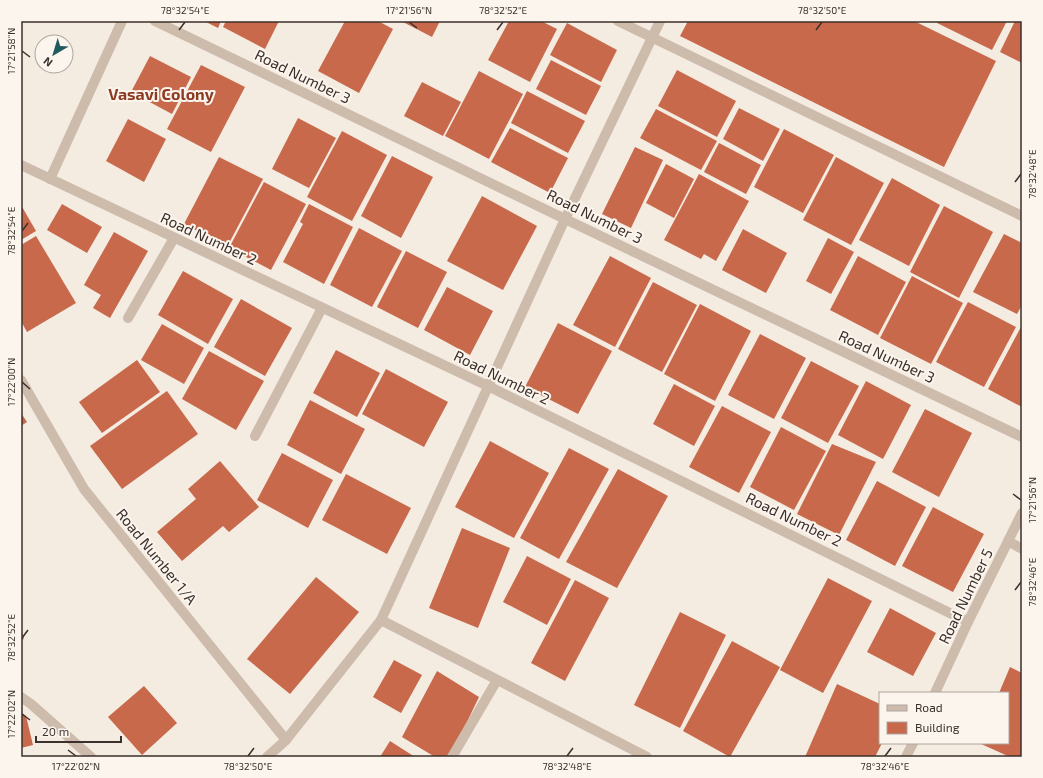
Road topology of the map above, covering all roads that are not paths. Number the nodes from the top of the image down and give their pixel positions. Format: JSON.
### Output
{"nodes":[{"id":1,"x":122,"y":21,"type":"edge"},
{"id":2,"x":155,"y":21,"type":"edge"},
{"id":3,"x":618,"y":21,"type":"edge"},
{"id":4,"x":660,"y":21,"type":"edge"},
{"id":5,"x":652,"y":37,"type":"junction"},
{"id":6,"x":21,"y":165,"type":"edge"},
{"id":7,"x":50,"y":179,"type":"junction"},
{"id":8,"x":1022,"y":216,"type":"edge"},
{"id":9,"x":565,"y":219,"type":"junction"},
{"id":10,"x":174,"y":238,"type":"junction"},
{"id":11,"x":322,"y":308,"type":"junction"},
{"id":12,"x":128,"y":318,"type":"dead end"},
{"id":13,"x":21,"y":380,"type":"edge"},
{"id":14,"x":488,"y":386,"type":"junction"},
{"id":15,"x":255,"y":436,"type":"dead end"},
{"id":16,"x":1022,"y":437,"type":"edge"},
{"id":17,"x":1022,"y":513,"type":"edge"},
{"id":18,"x":1008,"y":541,"type":"junction"},
{"id":19,"x":1022,"y":549,"type":"edge"},
{"id":20,"x":381,"y":620,"type":"junction"},
{"id":21,"x":968,"y":622,"type":"junction"},
{"id":22,"x":497,"y":680,"type":"junction"},
{"id":23,"x":935,"y":692,"type":"edge"},
{"id":24,"x":21,"y":697,"type":"edge"},
{"id":25,"x":286,"y":740,"type":"junction"},
{"id":26,"x":912,"y":744,"type":"edge"},
{"id":27,"x":91,"y":757,"type":"edge"},
{"id":28,"x":267,"y":757,"type":"edge"},
{"id":29,"x":452,"y":757,"type":"edge"},
{"id":30,"x":647,"y":757,"type":"edge"},
{"id":31,"x":906,"y":757,"type":"edge"}],
"edges":[{"from":1,"to":7,"type":"street"},
{"from":2,"to":9,"type":"street","name":"Road Number 3"},
{"from":3,"to":5,"type":"street"},
{"from":4,"to":5,"type":"street"},
{"from":5,"to":8,"type":"street"},
{"from":5,"to":9,"type":"street"},
{"from":6,"to":7,"type":"street","name":"Road Number 2"},
{"from":7,"to":10,"type":"street","name":"Road Number 2"},
{"from":9,"to":14,"type":"street"},
{"from":9,"to":16,"type":"street","name":"Road Number 3"},
{"from":10,"to":11,"type":"street","name":"Road Number 2"},
{"from":10,"to":12,"type":"street"},
{"from":11,"to":14,"type":"street","name":"Road Number 2"},
{"from":11,"to":15,"type":"street"},
{"from":13,"to":25,"type":"street","name":"Road Number 1/A"},
{"from":14,"to":20,"type":"street"},
{"from":14,"to":21,"type":"street","name":"Road Number 2"},
{"from":17,"to":18,"type":"street","name":"Road Number 5"},
{"from":18,"to":19,"type":"street"},
{"from":18,"to":21,"type":"street","name":"Road Number 5"},
{"from":20,"to":22,"type":"street"},
{"from":20,"to":25,"type":"street"},
{"from":21,"to":23,"type":"street","name":"Road Number 5"},
{"from":22,"to":29,"type":"street"},
{"from":22,"to":30,"type":"street"},
{"from":24,"to":27,"type":"street"},
{"from":25,"to":28,"type":"street"},
{"from":26,"to":31,"type":"street"}]}
